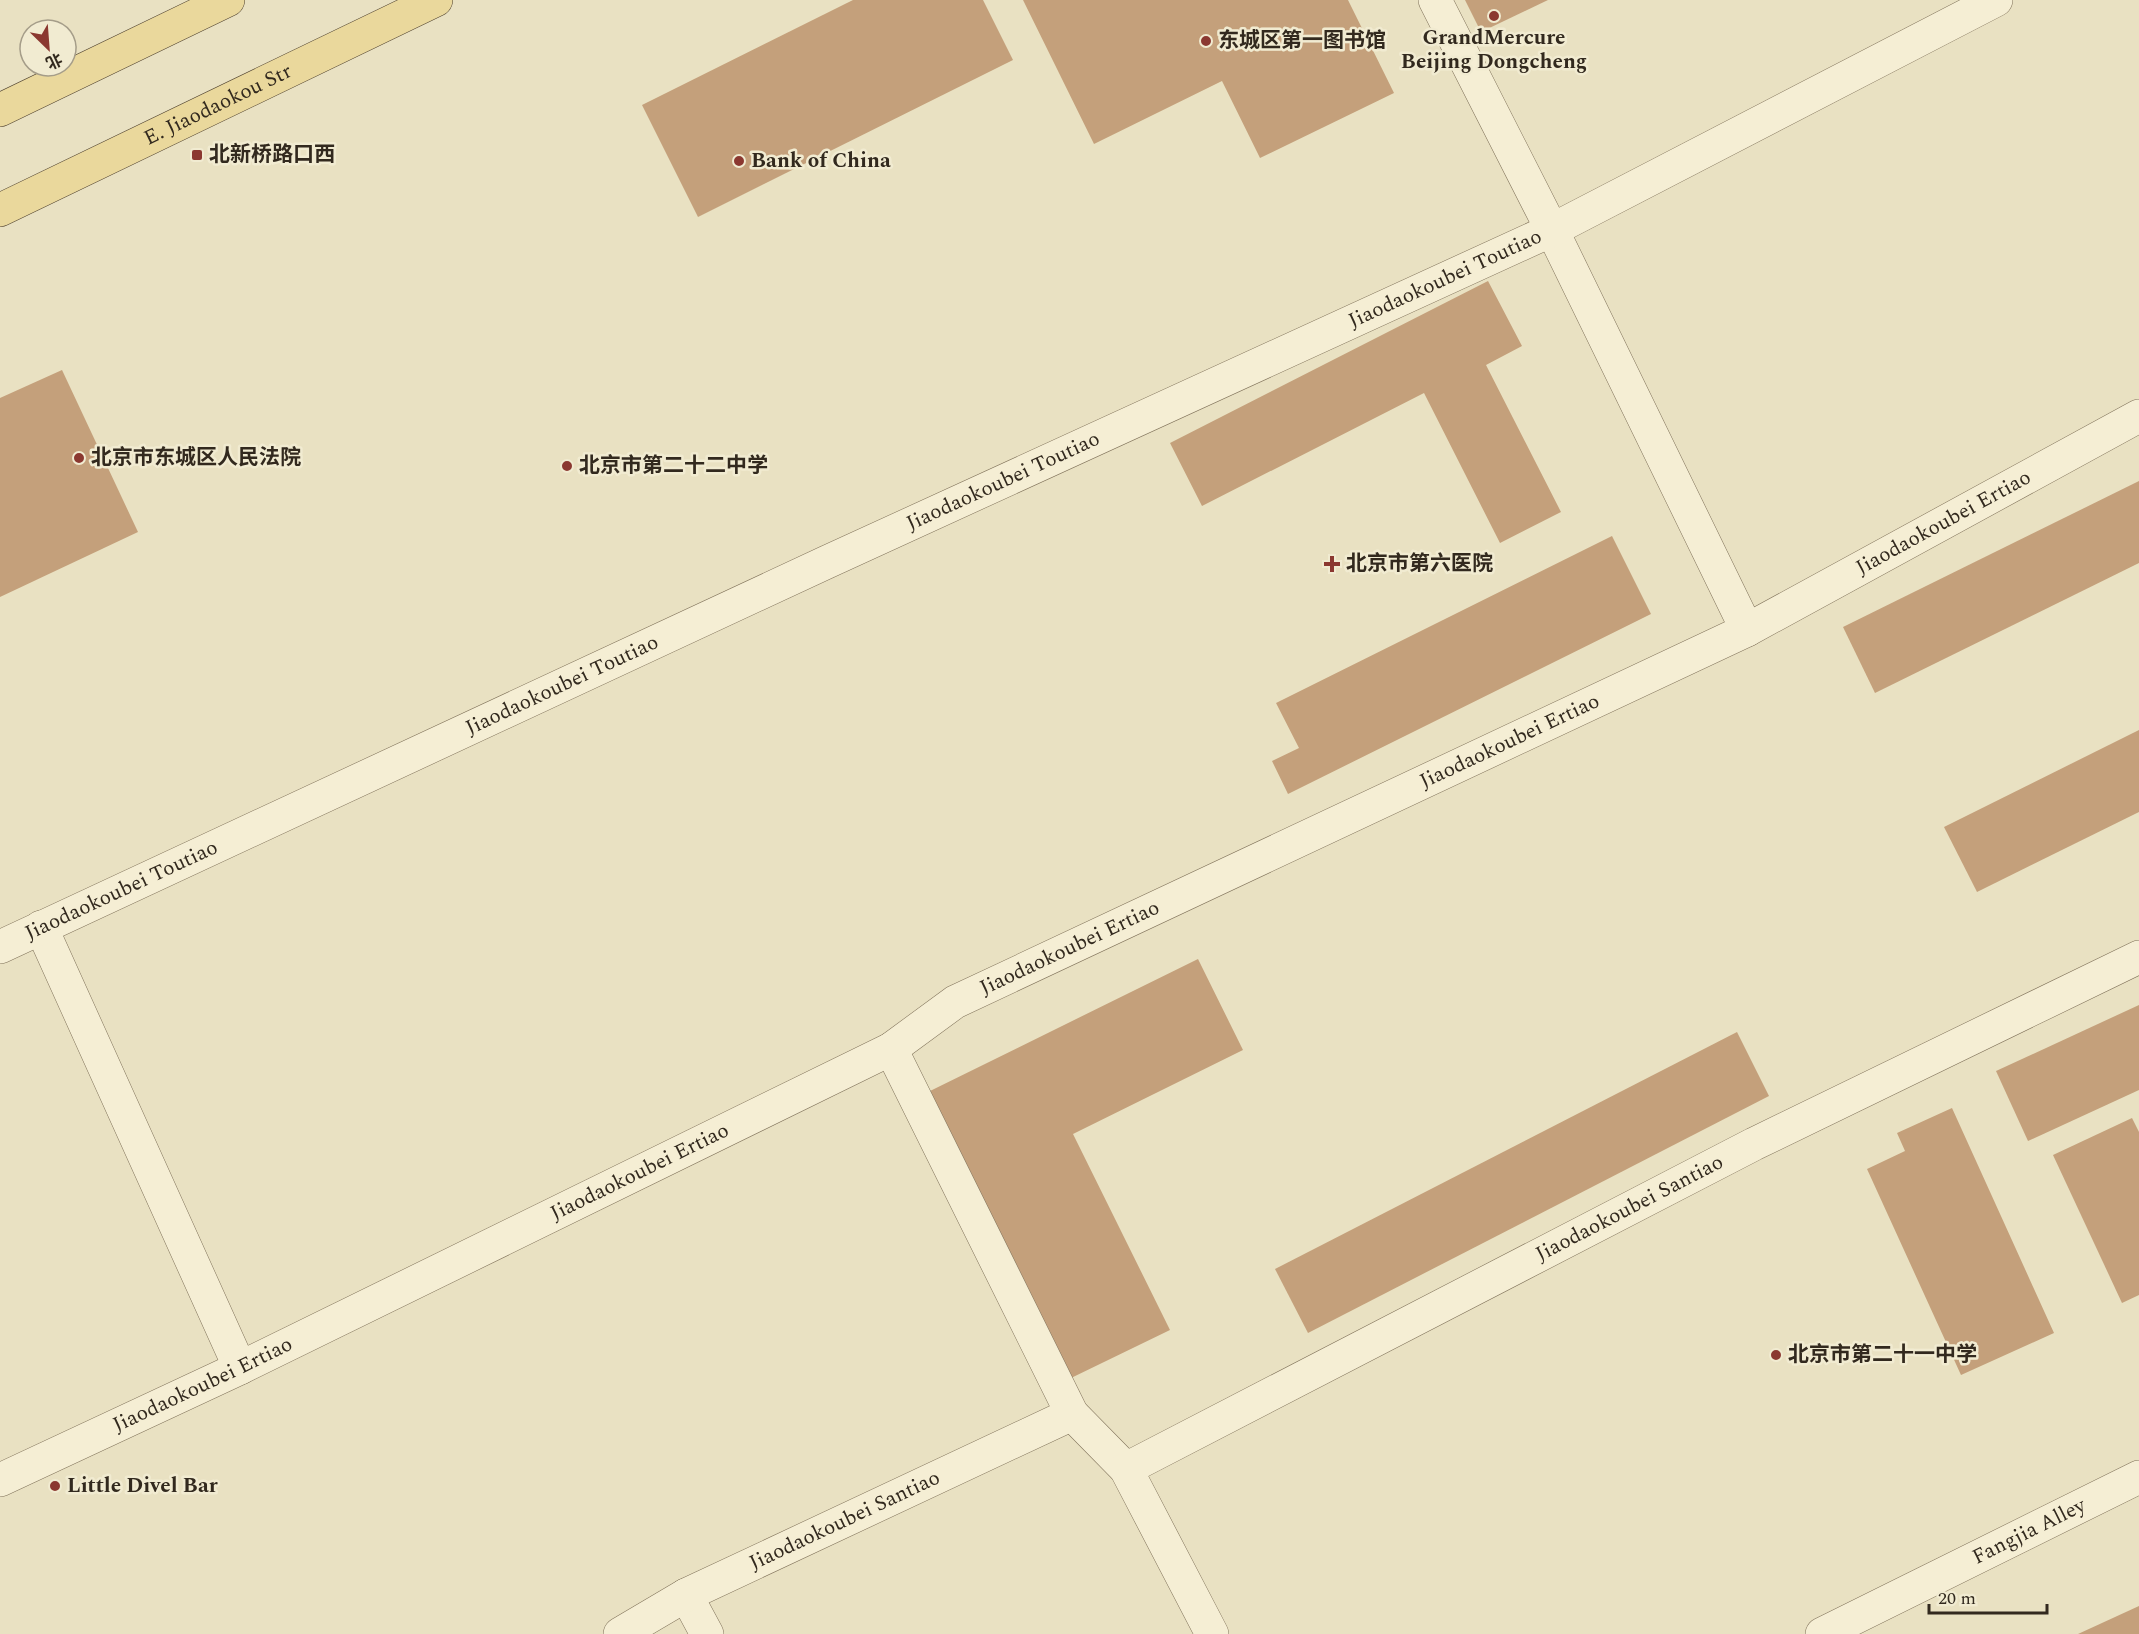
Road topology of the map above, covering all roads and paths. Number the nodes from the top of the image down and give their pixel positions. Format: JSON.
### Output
{"nodes":[{"id":1,"x":228,"y":0,"type":"edge"},
{"id":2,"x":436,"y":0,"type":"edge"},
{"id":3,"x":1436,"y":0,"type":"edge"},
{"id":4,"x":1996,"y":0,"type":"edge"},
{"id":5,"x":0,"y":110,"type":"edge"},
{"id":6,"x":0,"y":210,"type":"edge"},
{"id":7,"x":1552,"y":230,"type":"junction"},
{"id":8,"x":2139,"y":416,"type":"edge"},
{"id":9,"x":1747,"y":630,"type":"junction"},
{"id":10,"x":41,"y":927,"type":"junction"},
{"id":11,"x":0,"y":947,"type":"edge"},
{"id":12,"x":2139,"y":957,"type":"edge"},
{"id":13,"x":891,"y":1049,"type":"junction"},
{"id":14,"x":240,"y":1368,"type":"junction"},
{"id":15,"x":1072,"y":1414,"type":"junction"},
{"id":16,"x":1126,"y":1469,"type":"junction"},
{"id":17,"x":2139,"y":1477,"type":"edge"},
{"id":18,"x":0,"y":1480,"type":"edge"},
{"id":19,"x":686,"y":1595,"type":"junction"},
{"id":20,"x":620,"y":1634,"type":"edge"},
{"id":21,"x":707,"y":1634,"type":"edge"},
{"id":22,"x":1212,"y":1634,"type":"edge"},
{"id":23,"x":1822,"y":1634,"type":"edge"}],
"edges":[{"from":1,"to":5,"type":"main road"},
{"from":2,"to":6,"type":"main road","name":"E. Jiaodaokou Str"},
{"from":3,"to":7,"type":"street"},
{"from":4,"to":7,"type":"street","name":"Jiaodaokoubei Toutiao"},
{"from":7,"to":9,"type":"street"},
{"from":7,"to":10,"type":"street","name":"Jiaodaokoubei Toutiao"},
{"from":8,"to":9,"type":"street","name":"Jiaodaokoubei Ertiao"},
{"from":9,"to":13,"type":"street","name":"Jiaodaokoubei Ertiao"},
{"from":10,"to":11,"type":"street","name":"Jiaodaokoubei Toutiao"},
{"from":10,"to":14,"type":"street"},
{"from":12,"to":16,"type":"street","name":"Jiaodaokoubei Santiao"},
{"from":13,"to":14,"type":"street","name":"Jiaodaokoubei Ertiao"},
{"from":13,"to":15,"type":"street"},
{"from":14,"to":18,"type":"street","name":"Jiaodaokoubei Ertiao"},
{"from":15,"to":16,"type":"street"},
{"from":15,"to":19,"type":"street","name":"Jiaodaokoubei Santiao"},
{"from":16,"to":22,"type":"street"},
{"from":17,"to":23,"type":"street","name":"Fangjia Alley"},
{"from":19,"to":20,"type":"street","name":"Jiaodaokoubei Santiao"},
{"from":19,"to":21,"type":"street"}]}
